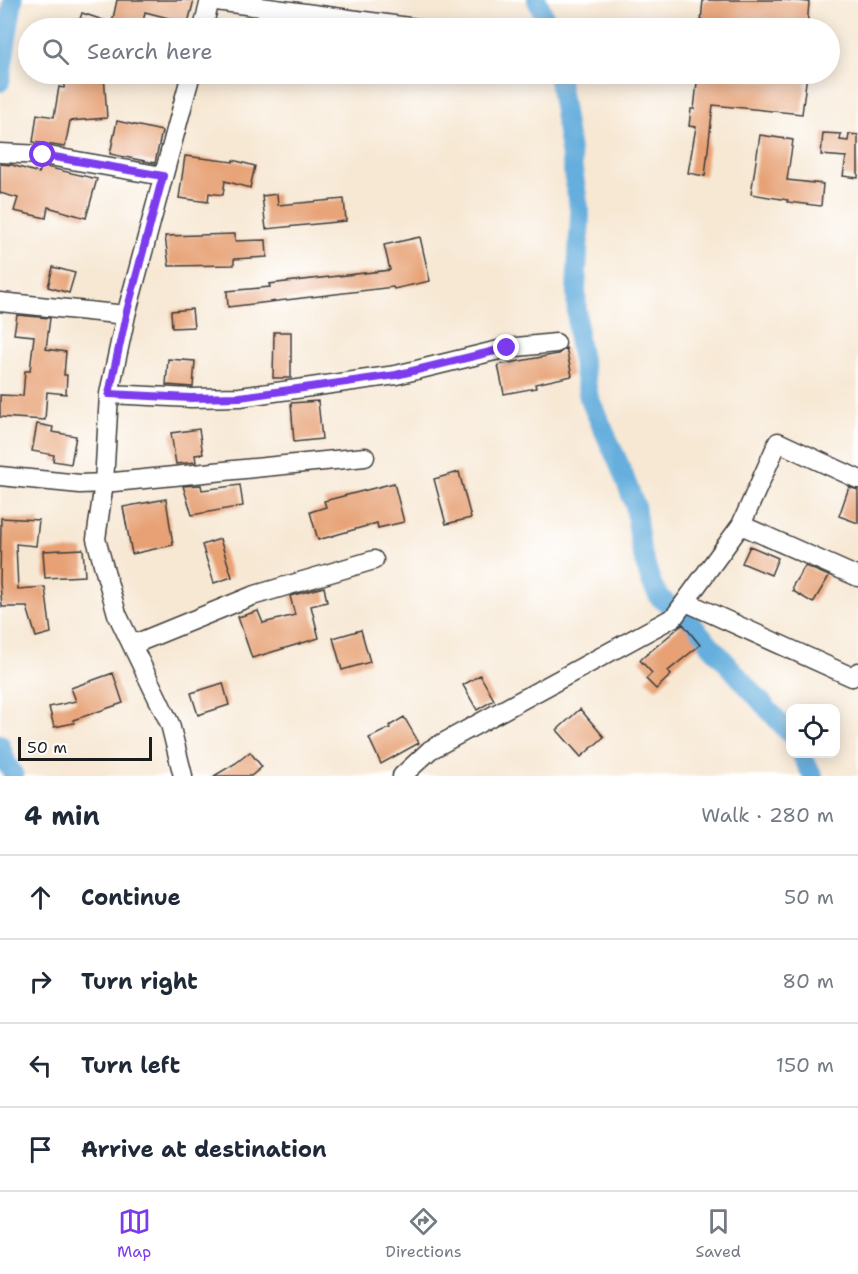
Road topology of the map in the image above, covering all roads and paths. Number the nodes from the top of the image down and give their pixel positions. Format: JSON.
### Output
{"nodes":[{"id":1,"x":210,"y":0,"type":"edge"},
{"id":2,"x":205,"y":18,"type":"edge"},
{"id":3,"x":342,"y":18,"type":"edge"},
{"id":4,"x":187,"y":84,"type":"edge"},
{"id":5,"x":0,"y":153,"type":"edge"},
{"id":6,"x":163,"y":176,"type":"junction"},
{"id":7,"x":0,"y":302,"type":"edge"},
{"id":8,"x":126,"y":315,"type":"junction"},
{"id":9,"x":556,"y":343,"type":"dead end"},
{"id":10,"x":109,"y":394,"type":"junction"},
{"id":11,"x":365,"y":457,"type":"dead end"},
{"id":12,"x":0,"y":476,"type":"edge"},
{"id":13,"x":858,"y":479,"type":"edge"},
{"id":14,"x":104,"y":483,"type":"junction"},
{"id":15,"x":741,"y":525,"type":"junction"},
{"id":16,"x":374,"y":560,"type":"dead end"},
{"id":17,"x":858,"y":577,"type":"edge"},
{"id":18,"x":682,"y":608,"type":"junction"},
{"id":19,"x":132,"y":645,"type":"junction"},
{"id":20,"x":858,"y":672,"type":"edge"},
{"id":21,"x":183,"y":776,"type":"edge"},
{"id":22,"x":402,"y":776,"type":"edge"}],
"edges":[{"from":1,"to":2,"type":"street"},
{"from":1,"to":3,"type":"street"},
{"from":4,"to":6,"type":"street"},
{"from":5,"to":6,"type":"street"},
{"from":6,"to":8,"type":"street"},
{"from":7,"to":8,"type":"street"},
{"from":8,"to":10,"type":"street"},
{"from":9,"to":10,"type":"street"},
{"from":10,"to":14,"type":"street"},
{"from":11,"to":14,"type":"street"},
{"from":12,"to":14,"type":"street"},
{"from":13,"to":15,"type":"street"},
{"from":14,"to":19,"type":"street"},
{"from":15,"to":17,"type":"street"},
{"from":15,"to":18,"type":"street"},
{"from":16,"to":19,"type":"street"},
{"from":18,"to":20,"type":"street"},
{"from":18,"to":22,"type":"street"},
{"from":19,"to":21,"type":"street"}]}
